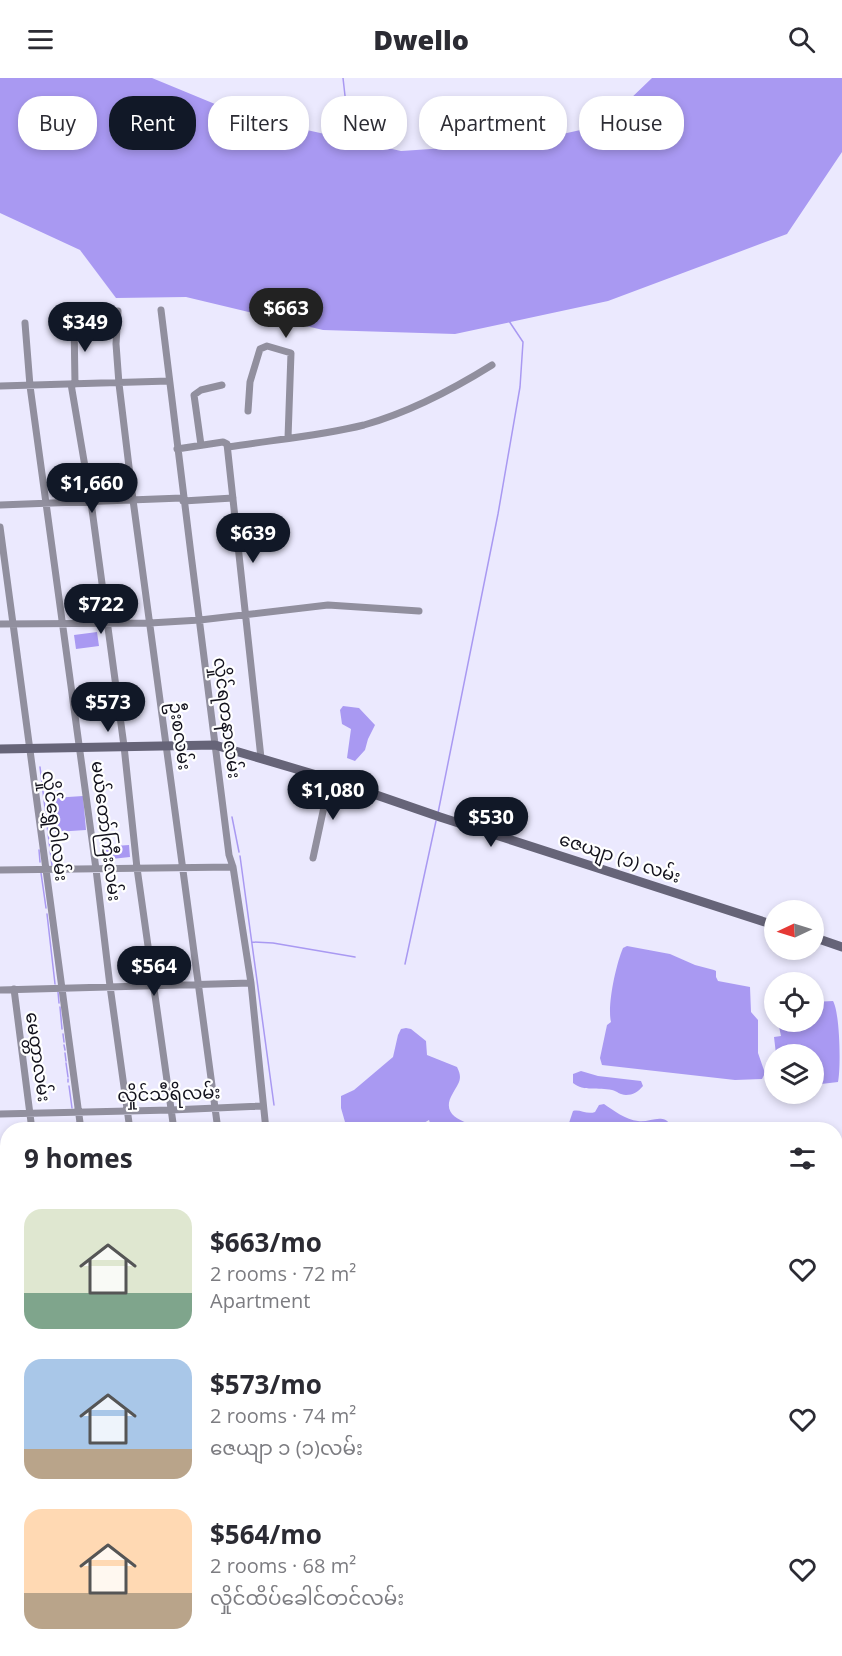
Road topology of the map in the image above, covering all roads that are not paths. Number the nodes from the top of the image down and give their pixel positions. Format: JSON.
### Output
{"nodes":[{"id":1,"x":118,"y":310,"type":"dead end"},
{"id":2,"x":161,"y":310,"type":"dead end"},
{"id":3,"x":74,"y":322,"type":"dead end"},
{"id":4,"x":25,"y":323,"type":"dead end"},
{"id":5,"x":492,"y":365,"type":"dead end"},
{"id":6,"x":169,"y":381,"type":"junction"},
{"id":7,"x":73,"y":384,"type":"junction"},
{"id":8,"x":119,"y":384,"type":"junction"},
{"id":9,"x":222,"y":385,"type":"dead end"},
{"id":10,"x":0,"y":386,"type":"edge"},
{"id":11,"x":30,"y":386,"type":"junction"},
{"id":12,"x":248,"y":411,"type":"dead end"},
{"id":13,"x":288,"y":438,"type":"junction"},
{"id":14,"x":201,"y":445,"type":"junction"},
{"id":15,"x":228,"y":447,"type":"junction"},
{"id":16,"x":177,"y":449,"type":"junction"},
{"id":17,"x":233,"y":498,"type":"junction"},
{"id":18,"x":183,"y":499,"type":"junction"},
{"id":19,"x":133,"y":500,"type":"junction"},
{"id":20,"x":91,"y":502,"type":"junction"},
{"id":21,"x":45,"y":503,"type":"junction"},
{"id":22,"x":0,"y":505,"type":"edge"},
{"id":23,"x":0,"y":527,"type":"edge"},
{"id":24,"x":418,"y":611,"type":"dead end"},
{"id":25,"x":246,"y":615,"type":"junction"},
{"id":26,"x":200,"y":620,"type":"junction"},
{"id":27,"x":107,"y":622,"type":"junction"},
{"id":28,"x":61,"y":623,"type":"junction"},
{"id":29,"x":150,"y":623,"type":"junction"},
{"id":30,"x":0,"y":624,"type":"edge"},
{"id":31,"x":12,"y":624,"type":"junction"},
{"id":32,"x":166,"y":744,"type":"junction"},
{"id":33,"x":215,"y":744,"type":"junction"},
{"id":34,"x":124,"y":746,"type":"junction"},
{"id":35,"x":80,"y":748,"type":"junction"},
{"id":36,"x":0,"y":749,"type":"edge"},
{"id":37,"x":30,"y":749,"type":"junction"},
{"id":38,"x":261,"y":758,"type":"junction"},
{"id":39,"x":330,"y":779,"type":"junction"},
{"id":40,"x":313,"y":858,"type":"dead end"},
{"id":41,"x":182,"y":867,"type":"junction"},
{"id":42,"x":233,"y":867,"type":"junction"},
{"id":43,"x":137,"y":868,"type":"junction"},
{"id":44,"x":96,"y":869,"type":"junction"},
{"id":45,"x":0,"y":870,"type":"edge"},
{"id":46,"x":45,"y":870,"type":"junction"},
{"id":47,"x":764,"y":922,"type":"edge"},
{"id":48,"x":824,"y":940,"type":"edge"},
{"id":49,"x":842,"y":946,"type":"edge"},
{"id":50,"x":197,"y":984,"type":"junction"},
{"id":51,"x":251,"y":984,"type":"junction"},
{"id":52,"x":153,"y":985,"type":"junction"},
{"id":53,"x":110,"y":986,"type":"junction"},
{"id":54,"x":14,"y":989,"type":"junction"},
{"id":55,"x":58,"y":989,"type":"junction"},
{"id":56,"x":0,"y":990,"type":"edge"},
{"id":57,"x":262,"y":1106,"type":"junction"},
{"id":58,"x":215,"y":1108,"type":"junction"},
{"id":59,"x":171,"y":1110,"type":"junction"},
{"id":60,"x":128,"y":1111,"type":"junction"},
{"id":61,"x":75,"y":1112,"type":"junction"},
{"id":62,"x":0,"y":1114,"type":"edge"},
{"id":63,"x":30,"y":1114,"type":"junction"},
{"id":64,"x":31,"y":1122,"type":"edge"},
{"id":65,"x":78,"y":1122,"type":"edge"},
{"id":66,"x":129,"y":1122,"type":"edge"},
{"id":67,"x":173,"y":1122,"type":"edge"},
{"id":68,"x":217,"y":1122,"type":"edge"},
{"id":69,"x":265,"y":1122,"type":"edge"}],
"edges":[{"from":1,"to":8,"type":"street","name":"ဦးစလမ်း"},
{"from":2,"to":6,"type":"street","name":"လှိုင်ရတနာလမ်း"},
{"from":3,"to":7,"type":"street"},
{"from":4,"to":11,"type":"street","name":"မယ်တော်ကြီးလမ်း"},
{"from":5,"to":13,"type":"street"},
{"from":6,"to":8,"type":"street"},
{"from":6,"to":16,"type":"street","name":"လှိုင်ရတနာလမ်း"},
{"from":7,"to":8,"type":"street"},
{"from":7,"to":11,"type":"street"},
{"from":7,"to":20,"type":"street"},
{"from":8,"to":19,"type":"street","name":"ဦးစလမ်း"},
{"from":9,"to":14,"type":"street"},
{"from":10,"to":11,"type":"street"},
{"from":11,"to":21,"type":"street","name":"မယ်တော်ကြီးလမ်း"},
{"from":12,"to":13,"type":"street"},
{"from":13,"to":15,"type":"street"},
{"from":14,"to":15,"type":"street"},
{"from":14,"to":16,"type":"street"},
{"from":15,"to":17,"type":"street"},
{"from":16,"to":18,"type":"street","name":"လှိုင်ရတနာလမ်း"},
{"from":17,"to":18,"type":"street"},
{"from":17,"to":25,"type":"street"},
{"from":18,"to":19,"type":"street"},
{"from":18,"to":26,"type":"street","name":"လှိုင်ရတနာလမ်း"},
{"from":19,"to":20,"type":"street"},
{"from":19,"to":29,"type":"street","name":"ဦးစလမ်း"},
{"from":20,"to":21,"type":"street"},
{"from":20,"to":27,"type":"street"},
{"from":21,"to":22,"type":"street"},
{"from":21,"to":28,"type":"street","name":"မယ်တော်ကြီးလမ်း"},
{"from":23,"to":31,"type":"street","name":"လှိုင်ရွှေဝါလမ်း"},
{"from":24,"to":25,"type":"street"},
{"from":25,"to":26,"type":"street"},
{"from":25,"to":38,"type":"street"},
{"from":26,"to":29,"type":"street"},
{"from":26,"to":33,"type":"street","name":"လှိုင်ရတနာလမ်း"},
{"from":27,"to":28,"type":"street"},
{"from":27,"to":29,"type":"street"},
{"from":27,"to":34,"type":"street"},
{"from":28,"to":31,"type":"street"},
{"from":28,"to":35,"type":"street","name":"မယ်တော်ကြီးလမ်း"},
{"from":29,"to":32,"type":"street","name":"ဦးစလမ်း"},
{"from":30,"to":31,"type":"street"},
{"from":31,"to":37,"type":"street","name":"လှိုင်ရွှေဝါလမ်း"},
{"from":32,"to":33,"type":"street","name":"ဇေယျာ (၁) လမ်း"},
{"from":32,"to":34,"type":"street","name":"ဇေယျာ (၁) လမ်း"},
{"from":32,"to":41,"type":"street","name":"ဦးစလမ်း"},
{"from":33,"to":38,"type":"street","name":"ဇေယျာ (၁) လမ်း"},
{"from":33,"to":42,"type":"street","name":"လှိုင်ရတနာလမ်း"},
{"from":34,"to":35,"type":"street","name":"ဇေယျာ (၁) လမ်း"},
{"from":34,"to":43,"type":"street"},
{"from":35,"to":37,"type":"street","name":"ဇေယျာ (၁) လမ်း"},
{"from":35,"to":44,"type":"street","name":"မယ်တော်ကြီးလမ်း"},
{"from":36,"to":37,"type":"street","name":"ဇေယျာ (၁) လမ်း"},
{"from":37,"to":46,"type":"street","name":"လှိုင်ရွှေဝါလမ်း"},
{"from":38,"to":39,"type":"street","name":"ဇေယျာ (၁) လမ်း"},
{"from":39,"to":40,"type":"street"},
{"from":39,"to":47,"type":"street","name":"ဇေယျာ (၁) လမ်း"},
{"from":41,"to":42,"type":"street"},
{"from":41,"to":43,"type":"street"},
{"from":41,"to":50,"type":"street","name":"ဦးစလမ်း"},
{"from":42,"to":51,"type":"street","name":"လှိုင်ရတနာလမ်း"},
{"from":43,"to":44,"type":"street"},
{"from":43,"to":52,"type":"street"},
{"from":44,"to":46,"type":"street"},
{"from":44,"to":53,"type":"street","name":"မယ်တော်ကြီးလမ်း"},
{"from":45,"to":46,"type":"street"},
{"from":46,"to":55,"type":"street","name":"လှိုင်ရွှေဝါလမ်း"},
{"from":48,"to":49,"type":"street"},
{"from":50,"to":51,"type":"street"},
{"from":50,"to":52,"type":"street"},
{"from":50,"to":58,"type":"street","name":"ဦးစလမ်း"},
{"from":51,"to":57,"type":"street","name":"လှိုင်ရတနာလမ်း"},
{"from":52,"to":53,"type":"street"},
{"from":52,"to":59,"type":"street"},
{"from":53,"to":55,"type":"street"},
{"from":53,"to":60,"type":"street","name":"မယ်တော်ကြီးလမ်း"},
{"from":54,"to":55,"type":"street"},
{"from":54,"to":56,"type":"street"},
{"from":54,"to":63,"type":"street","name":"မေတ္တာလမ်း"},
{"from":55,"to":61,"type":"street","name":"လှိုင်ရွှေဝါလမ်း"},
{"from":57,"to":58,"type":"street","name":"လှိုင်သီရိလမ်း"},
{"from":57,"to":69,"type":"street","name":"လှိုင်ရတနာလမ်း"},
{"from":58,"to":59,"type":"street","name":"လှိုင်သီရိလမ်း"},
{"from":58,"to":68,"type":"street","name":"ဦးစလမ်း"},
{"from":59,"to":60,"type":"street","name":"လှိုင်သီရိလမ်း"},
{"from":59,"to":67,"type":"street"},
{"from":60,"to":61,"type":"street","name":"လှိုင်သီရိလမ်း"},
{"from":60,"to":66,"type":"street","name":"မယ်တော်ကြီးလမ်း"},
{"from":61,"to":63,"type":"street","name":"လှိုင်သီရိလမ်း"},
{"from":61,"to":65,"type":"street","name":"လှိုင်ရွှေဝါလမ်း"},
{"from":62,"to":63,"type":"street","name":"လှိုင်သီရိလမ်း"},
{"from":63,"to":64,"type":"street","name":"မေတ္တာလမ်း"}]}
